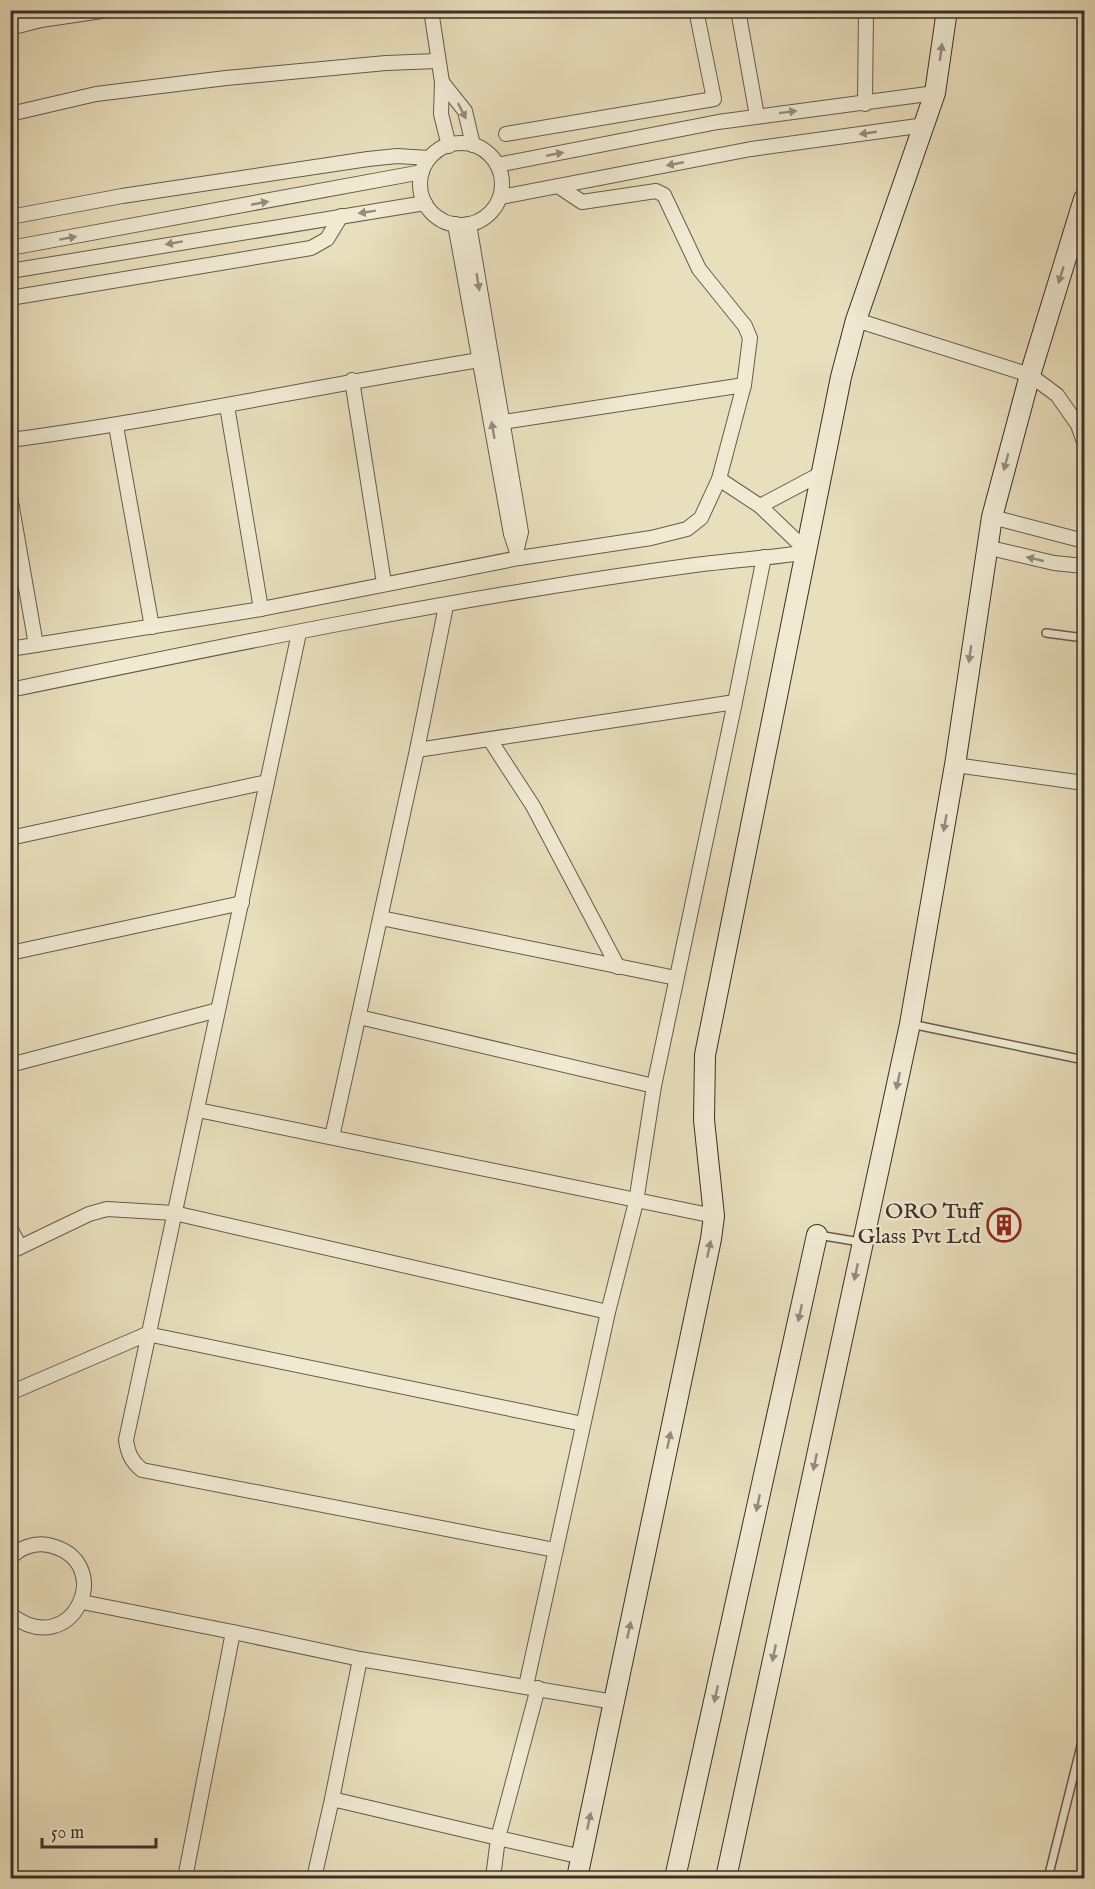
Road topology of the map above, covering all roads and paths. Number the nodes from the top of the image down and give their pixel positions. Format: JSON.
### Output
{"nodes":[{"id":1,"x":108,"y":10,"type":"edge"},
{"id":2,"x":431,"y":10,"type":"edge"},
{"id":3,"x":696,"y":10,"type":"edge"},
{"id":4,"x":738,"y":10,"type":"edge"},
{"id":5,"x":866,"y":10,"type":"edge"},
{"id":6,"x":947,"y":10,"type":"edge"},
{"id":7,"x":10,"y":28,"type":"edge"},
{"id":8,"x":437,"y":61,"type":"junction"},
{"id":9,"x":442,"y":82,"type":"junction"},
{"id":10,"x":935,"y":93,"type":"junction"},
{"id":11,"x":865,"y":104,"type":"junction"},
{"id":12,"x":10,"y":114,"type":"edge"},
{"id":13,"x":757,"y":116,"type":"junction"},
{"id":14,"x":926,"y":125,"type":"junction"},
{"id":15,"x":506,"y":134,"type":"dead end"},
{"id":16,"x":473,"y":145,"type":"junction"},
{"id":17,"x":449,"y":146,"type":"junction"},
{"id":18,"x":429,"y":158,"type":"junction"},
{"id":19,"x":497,"y":165,"type":"junction"},
{"id":20,"x":422,"y":172,"type":"junction"},
{"id":21,"x":558,"y":186,"type":"junction"},
{"id":22,"x":501,"y":196,"type":"junction"},
{"id":23,"x":1084,"y":199,"type":"edge"},
{"id":24,"x":425,"y":203,"type":"junction"},
{"id":25,"x":341,"y":216,"type":"junction"},
{"id":26,"x":10,"y":217,"type":"edge"},
{"id":27,"x":462,"y":224,"type":"junction"},
{"id":28,"x":10,"y":248,"type":"edge"},
{"id":29,"x":10,"y":271,"type":"edge"},
{"id":30,"x":10,"y":298,"type":"edge"},
{"id":31,"x":856,"y":320,"type":"junction"},
{"id":32,"x":480,"y":360,"type":"junction"},
{"id":33,"x":1030,"y":375,"type":"junction"},
{"id":34,"x":352,"y":380,"type":"junction"},
{"id":35,"x":744,"y":385,"type":"junction"},
{"id":36,"x":227,"y":406,"type":"junction"},
{"id":37,"x":503,"y":422,"type":"junction"},
{"id":38,"x":116,"y":426,"type":"junction"},
{"id":39,"x":10,"y":440,"type":"edge"},
{"id":40,"x":1084,"y":442,"type":"edge"},
{"id":41,"x":824,"y":472,"type":"junction"},
{"id":42,"x":719,"y":479,"type":"junction"},
{"id":43,"x":10,"y":496,"type":"edge"},
{"id":44,"x":760,"y":506,"type":"junction"},
{"id":45,"x":992,"y":517,"type":"junction"},
{"id":46,"x":1084,"y":541,"type":"edge"},
{"id":47,"x":986,"y":547,"type":"junction"},
{"id":48,"x":808,"y":552,"type":"junction"},
{"id":49,"x":518,"y":553,"type":"junction"},
{"id":50,"x":764,"y":558,"type":"junction"},
{"id":51,"x":1084,"y":566,"type":"edge"},
{"id":52,"x":384,"y":583,"type":"junction"},
{"id":53,"x":446,"y":606,"type":"junction"},
{"id":54,"x":261,"y":609,"type":"junction"},
{"id":55,"x":152,"y":627,"type":"junction"},
{"id":56,"x":299,"y":633,"type":"junction"},
{"id":57,"x":1046,"y":633,"type":"dead end"},
{"id":58,"x":1084,"y":638,"type":"edge"},
{"id":59,"x":36,"y":645,"type":"junction"},
{"id":60,"x":10,"y":649,"type":"edge"},
{"id":61,"x":10,"y":690,"type":"edge"},
{"id":62,"x":735,"y":702,"type":"junction"},
{"id":63,"x":490,"y":740,"type":"junction"},
{"id":64,"x":417,"y":750,"type":"junction"},
{"id":65,"x":954,"y":765,"type":"junction"},
{"id":66,"x":267,"y":782,"type":"junction"},
{"id":67,"x":1084,"y":783,"type":"edge"},
{"id":68,"x":10,"y":838,"type":"edge"},
{"id":69,"x":242,"y":903,"type":"junction"},
{"id":70,"x":381,"y":918,"type":"junction"},
{"id":71,"x":10,"y":953,"type":"edge"},
{"id":72,"x":618,"y":967,"type":"junction"},
{"id":73,"x":676,"y":978,"type":"junction"},
{"id":74,"x":218,"y":1010,"type":"junction"},
{"id":75,"x":359,"y":1017,"type":"junction"},
{"id":76,"x":910,"y":1024,"type":"junction"},
{"id":77,"x":1084,"y":1060,"type":"edge"},
{"id":78,"x":10,"y":1065,"type":"edge"},
{"id":79,"x":654,"y":1086,"type":"junction"},
{"id":80,"x":198,"y":1110,"type":"junction"},
{"id":81,"x":332,"y":1137,"type":"junction"},
{"id":82,"x":636,"y":1202,"type":"junction"},
{"id":83,"x":174,"y":1213,"type":"junction"},
{"id":84,"x":714,"y":1216,"type":"junction"},
{"id":85,"x":10,"y":1228,"type":"edge"},
{"id":86,"x":817,"y":1235,"type":"joint"},
{"id":87,"x":863,"y":1243,"type":"junction"},
{"id":88,"x":15,"y":1250,"type":"edge"},
{"id":89,"x":608,"y":1312,"type":"junction"},
{"id":90,"x":147,"y":1334,"type":"junction"},
{"id":91,"x":10,"y":1393,"type":"edge"},
{"id":92,"x":583,"y":1424,"type":"junction"},
{"id":93,"x":555,"y":1550,"type":"junction"},
{"id":94,"x":12,"y":1554,"type":"edge"},
{"id":95,"x":82,"y":1602,"type":"junction"},
{"id":96,"x":11,"y":1615,"type":"edge"},
{"id":97,"x":233,"y":1632,"type":"junction"},
{"id":98,"x":360,"y":1659,"type":"junction"},
{"id":99,"x":532,"y":1687,"type":"junction"},
{"id":100,"x":614,"y":1702,"type":"junction"},
{"id":101,"x":1084,"y":1734,"type":"edge"},
{"id":102,"x":332,"y":1799,"type":"junction"},
{"id":103,"x":498,"y":1838,"type":"junction"},
{"id":104,"x":582,"y":1857,"type":"junction"},
{"id":105,"x":185,"y":1878,"type":"edge"},
{"id":106,"x":314,"y":1878,"type":"edge"},
{"id":107,"x":493,"y":1878,"type":"edge"},
{"id":108,"x":577,"y":1878,"type":"edge"},
{"id":109,"x":675,"y":1878,"type":"edge"},
{"id":110,"x":726,"y":1878,"type":"edge"},
{"id":111,"x":1048,"y":1878,"type":"edge"}],
"edges":[{"from":1,"to":7,"type":"street"},
{"from":2,"to":8,"type":"street"},
{"from":3,"to":15,"type":"street"},
{"from":4,"to":13,"type":"street"},
{"from":5,"to":11,"type":"street"},
{"from":10,"to":6,"type":"main road","one_way":true},
{"from":8,"to":9,"type":"street"},
{"from":8,"to":12,"type":"street"},
{"from":9,"to":16,"type":"street","one_way":true},
{"from":9,"to":17,"type":"street"},
{"from":10,"to":11,"type":"street"},
{"from":10,"to":14,"type":"main road"},
{"from":13,"to":11,"type":"street","one_way":true},
{"from":19,"to":13,"type":"street","one_way":true},
{"from":14,"to":21,"type":"street","one_way":true},
{"from":14,"to":31,"type":"main road"},
{"from":16,"to":17,"type":"street"},
{"from":16,"to":19,"type":"street"},
{"from":17,"to":18,"type":"street"},
{"from":18,"to":20,"type":"street"},
{"from":18,"to":26,"type":"street"},
{"from":19,"to":22,"type":"street"},
{"from":20,"to":24,"type":"street"},
{"from":28,"to":20,"type":"street","one_way":true},
{"from":21,"to":22,"type":"street"},
{"from":21,"to":35,"type":"street"},
{"from":22,"to":27,"type":"street"},
{"from":23,"to":33,"type":"main road","one_way":true},
{"from":24,"to":25,"type":"street","one_way":true},
{"from":24,"to":27,"type":"street"},
{"from":25,"to":29,"type":"street","one_way":true},
{"from":25,"to":30,"type":"street"},
{"from":27,"to":32,"type":"street"},
{"from":27,"to":37,"type":"street","one_way":true},
{"from":31,"to":33,"type":"street"},
{"from":31,"to":41,"type":"main road"},
{"from":32,"to":34,"type":"street"},
{"from":49,"to":32,"type":"street","one_way":true},
{"from":33,"to":40,"type":"street"},
{"from":33,"to":45,"type":"main road","one_way":true},
{"from":34,"to":36,"type":"street"},
{"from":34,"to":52,"type":"street"},
{"from":35,"to":37,"type":"street"},
{"from":35,"to":42,"type":"street"},
{"from":36,"to":38,"type":"street"},
{"from":36,"to":54,"type":"street"},
{"from":37,"to":49,"type":"street"},
{"from":38,"to":39,"type":"street"},
{"from":38,"to":55,"type":"street"},
{"from":41,"to":44,"type":"street"},
{"from":41,"to":48,"type":"main road"},
{"from":42,"to":44,"type":"street"},
{"from":42,"to":49,"type":"street"},
{"from":43,"to":59,"type":"street"},
{"from":44,"to":48,"type":"street"},
{"from":45,"to":46,"type":"street"},
{"from":45,"to":47,"type":"main road"},
{"from":51,"to":47,"type":"street","one_way":true},
{"from":47,"to":65,"type":"main road","one_way":true},
{"from":48,"to":50,"type":"street"},
{"from":48,"to":84,"type":"main road"},
{"from":49,"to":52,"type":"street"},
{"from":50,"to":53,"type":"street"},
{"from":50,"to":62,"type":"street"},
{"from":52,"to":54,"type":"street"},
{"from":53,"to":56,"type":"street"},
{"from":53,"to":64,"type":"street"},
{"from":54,"to":55,"type":"street"},
{"from":55,"to":59,"type":"street"},
{"from":56,"to":61,"type":"street"},
{"from":56,"to":66,"type":"street"},
{"from":57,"to":58,"type":"lane"},
{"from":59,"to":60,"type":"street"},
{"from":62,"to":63,"type":"street"},
{"from":62,"to":73,"type":"street"},
{"from":63,"to":64,"type":"street"},
{"from":63,"to":72,"type":"street"},
{"from":64,"to":70,"type":"street"},
{"from":65,"to":67,"type":"street"},
{"from":65,"to":76,"type":"main road","one_way":true},
{"from":66,"to":68,"type":"street"},
{"from":66,"to":69,"type":"street"},
{"from":69,"to":71,"type":"street"},
{"from":69,"to":74,"type":"street"},
{"from":70,"to":72,"type":"street"},
{"from":70,"to":75,"type":"street"},
{"from":72,"to":73,"type":"street"},
{"from":73,"to":79,"type":"street"},
{"from":74,"to":78,"type":"street"},
{"from":74,"to":80,"type":"street"},
{"from":75,"to":79,"type":"street"},
{"from":75,"to":81,"type":"street"},
{"from":76,"to":77,"type":"lane"},
{"from":76,"to":87,"type":"main road","one_way":true},
{"from":79,"to":82,"type":"street"},
{"from":80,"to":81,"type":"street"},
{"from":80,"to":83,"type":"street"},
{"from":81,"to":82,"type":"street"},
{"from":82,"to":84,"type":"street"},
{"from":82,"to":89,"type":"street"},
{"from":83,"to":88,"type":"street"},
{"from":83,"to":89,"type":"street"},
{"from":83,"to":90,"type":"street"},
{"from":100,"to":84,"type":"main road","one_way":true},
{"from":85,"to":88,"type":"street"},
{"from":86,"to":87,"type":"lane"},
{"from":86,"to":109,"type":"main road","one_way":true},
{"from":87,"to":110,"type":"main road","one_way":true},
{"from":89,"to":92,"type":"street"},
{"from":90,"to":91,"type":"street"},
{"from":90,"to":92,"type":"street"},
{"from":90,"to":93,"type":"street"},
{"from":92,"to":93,"type":"street"},
{"from":93,"to":99,"type":"street"},
{"from":94,"to":95,"type":"street"},
{"from":95,"to":96,"type":"street"},
{"from":95,"to":97,"type":"street"},
{"from":97,"to":98,"type":"street"},
{"from":97,"to":105,"type":"street"},
{"from":98,"to":99,"type":"street"},
{"from":98,"to":102,"type":"street"},
{"from":99,"to":100,"type":"street"},
{"from":99,"to":103,"type":"street"},
{"from":104,"to":100,"type":"main road","one_way":true},
{"from":101,"to":111,"type":"lane"},
{"from":102,"to":103,"type":"street"},
{"from":102,"to":106,"type":"street"},
{"from":103,"to":104,"type":"street"},
{"from":103,"to":107,"type":"street"},
{"from":104,"to":108,"type":"main road"}]}
